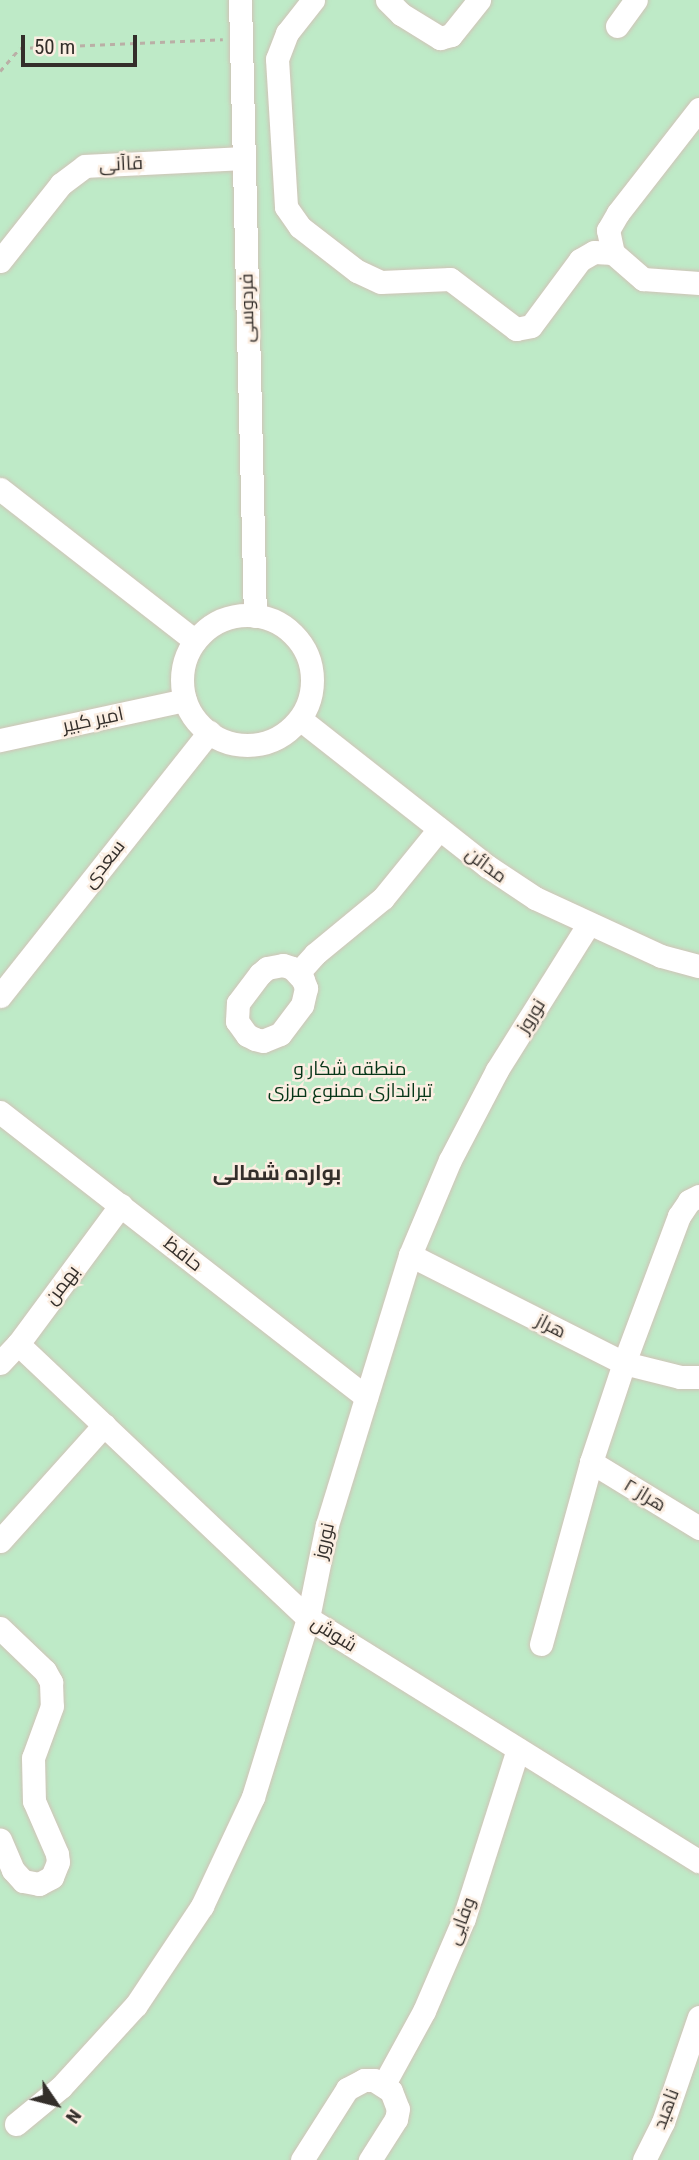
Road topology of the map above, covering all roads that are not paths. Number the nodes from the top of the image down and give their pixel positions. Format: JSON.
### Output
{"nodes":[{"id":1,"x":240,"y":0,"type":"edge"},
{"id":2,"x":313,"y":0,"type":"edge"},
{"id":3,"x":387,"y":0,"type":"edge"},
{"id":4,"x":479,"y":0,"type":"edge"},
{"id":5,"x":636,"y":0,"type":"edge"},
{"id":6,"x":617,"y":26,"type":"dead end"},
{"id":7,"x":699,"y":109,"type":"edge"},
{"id":8,"x":243,"y":158,"type":"junction"},
{"id":9,"x":613,"y":253,"type":"junction"},
{"id":10,"x":0,"y":261,"type":"edge"},
{"id":11,"x":699,"y":283,"type":"edge"},
{"id":12,"x":0,"y":489,"type":"edge"},
{"id":13,"x":255,"y":616,"type":"junction"},
{"id":14,"x":195,"y":641,"type":"junction"},
{"id":15,"x":185,"y":700,"type":"junction"},
{"id":16,"x":300,"y":719,"type":"junction"},
{"id":17,"x":209,"y":732,"type":"junction"},
{"id":18,"x":0,"y":740,"type":"edge"},
{"id":19,"x":439,"y":829,"type":"junction"},
{"id":20,"x":588,"y":925,"type":"junction"},
{"id":21,"x":699,"y":966,"type":"edge"},
{"id":22,"x":298,"y":973,"type":"dead end"},
{"id":23,"x":0,"y":996,"type":"edge"},
{"id":24,"x":0,"y":1112,"type":"edge"},
{"id":25,"x":699,"y":1196,"type":"edge"},
{"id":26,"x":121,"y":1205,"type":"junction"},
{"id":27,"x":410,"y":1255,"type":"junction"},
{"id":28,"x":18,"y":1344,"type":"junction"},
{"id":29,"x":0,"y":1363,"type":"edge"},
{"id":30,"x":624,"y":1363,"type":"junction"},
{"id":31,"x":699,"y":1377,"type":"edge"},
{"id":32,"x":366,"y":1397,"type":"junction"},
{"id":33,"x":104,"y":1425,"type":"junction"},
{"id":34,"x":591,"y":1462,"type":"junction"},
{"id":35,"x":699,"y":1528,"type":"edge"},
{"id":36,"x":0,"y":1541,"type":"edge"},
{"id":37,"x":308,"y":1618,"type":"junction"},
{"id":38,"x":0,"y":1628,"type":"edge"},
{"id":39,"x":541,"y":1644,"type":"dead end"},
{"id":40,"x":518,"y":1749,"type":"junction"},
{"id":41,"x":0,"y":1840,"type":"edge"},
{"id":42,"x":699,"y":1861,"type":"edge"},
{"id":43,"x":699,"y":2017,"type":"edge"},
{"id":44,"x":384,"y":2084,"type":"junction"},
{"id":45,"x":16,"y":2124,"type":"dead end"},
{"id":46,"x":302,"y":2160,"type":"edge"},
{"id":47,"x":370,"y":2160,"type":"edge"},
{"id":48,"x":645,"y":2160,"type":"edge"}],
"edges":[{"from":1,"to":8,"type":"street","name":"فردوسی"},
{"from":2,"to":9,"type":"street"},
{"from":3,"to":4,"type":"street"},
{"from":5,"to":6,"type":"street"},
{"from":7,"to":9,"type":"street"},
{"from":8,"to":10,"type":"street","name":"قاآنی"},
{"from":8,"to":13,"type":"street","name":"فردوسی"},
{"from":9,"to":11,"type":"street"},
{"from":12,"to":14,"type":"street"},
{"from":13,"to":14,"type":"street"},
{"from":13,"to":16,"type":"street"},
{"from":14,"to":15,"type":"street"},
{"from":15,"to":17,"type":"street"},
{"from":15,"to":18,"type":"street","name":"امیر کبیر"},
{"from":16,"to":17,"type":"street"},
{"from":16,"to":19,"type":"street","name":"مدائن"},
{"from":17,"to":23,"type":"street","name":"سعدی"},
{"from":19,"to":20,"type":"street","name":"مدائن"},
{"from":19,"to":22,"type":"street"},
{"from":20,"to":21,"type":"street","name":"مدائن"},
{"from":20,"to":27,"type":"street","name":"نوروز"},
{"from":24,"to":26,"type":"street","name":"حافظ"},
{"from":25,"to":30,"type":"street"},
{"from":26,"to":28,"type":"street","name":"بهمن"},
{"from":26,"to":32,"type":"street","name":"حافظ"},
{"from":27,"to":30,"type":"street","name":"هراز"},
{"from":27,"to":32,"type":"street","name":"نوروز"},
{"from":28,"to":29,"type":"street","name":"بهمن"},
{"from":28,"to":33,"type":"street","name":"شوش"},
{"from":30,"to":31,"type":"street","name":"هراز"},
{"from":30,"to":34,"type":"street"},
{"from":32,"to":37,"type":"street","name":"نوروز"},
{"from":33,"to":36,"type":"street"},
{"from":33,"to":37,"type":"street","name":"شوش"},
{"from":34,"to":35,"type":"street","name":"هراز ۲"},
{"from":34,"to":39,"type":"street"},
{"from":37,"to":40,"type":"street","name":"شوش"},
{"from":37,"to":45,"type":"street","name":"نوروز"},
{"from":38,"to":41,"type":"street"},
{"from":40,"to":42,"type":"street","name":"شوش"},
{"from":40,"to":44,"type":"street","name":"وفایی"},
{"from":43,"to":48,"type":"street","name":"ناهید"},
{"from":44,"to":46,"type":"street"},
{"from":44,"to":47,"type":"street"}]}
